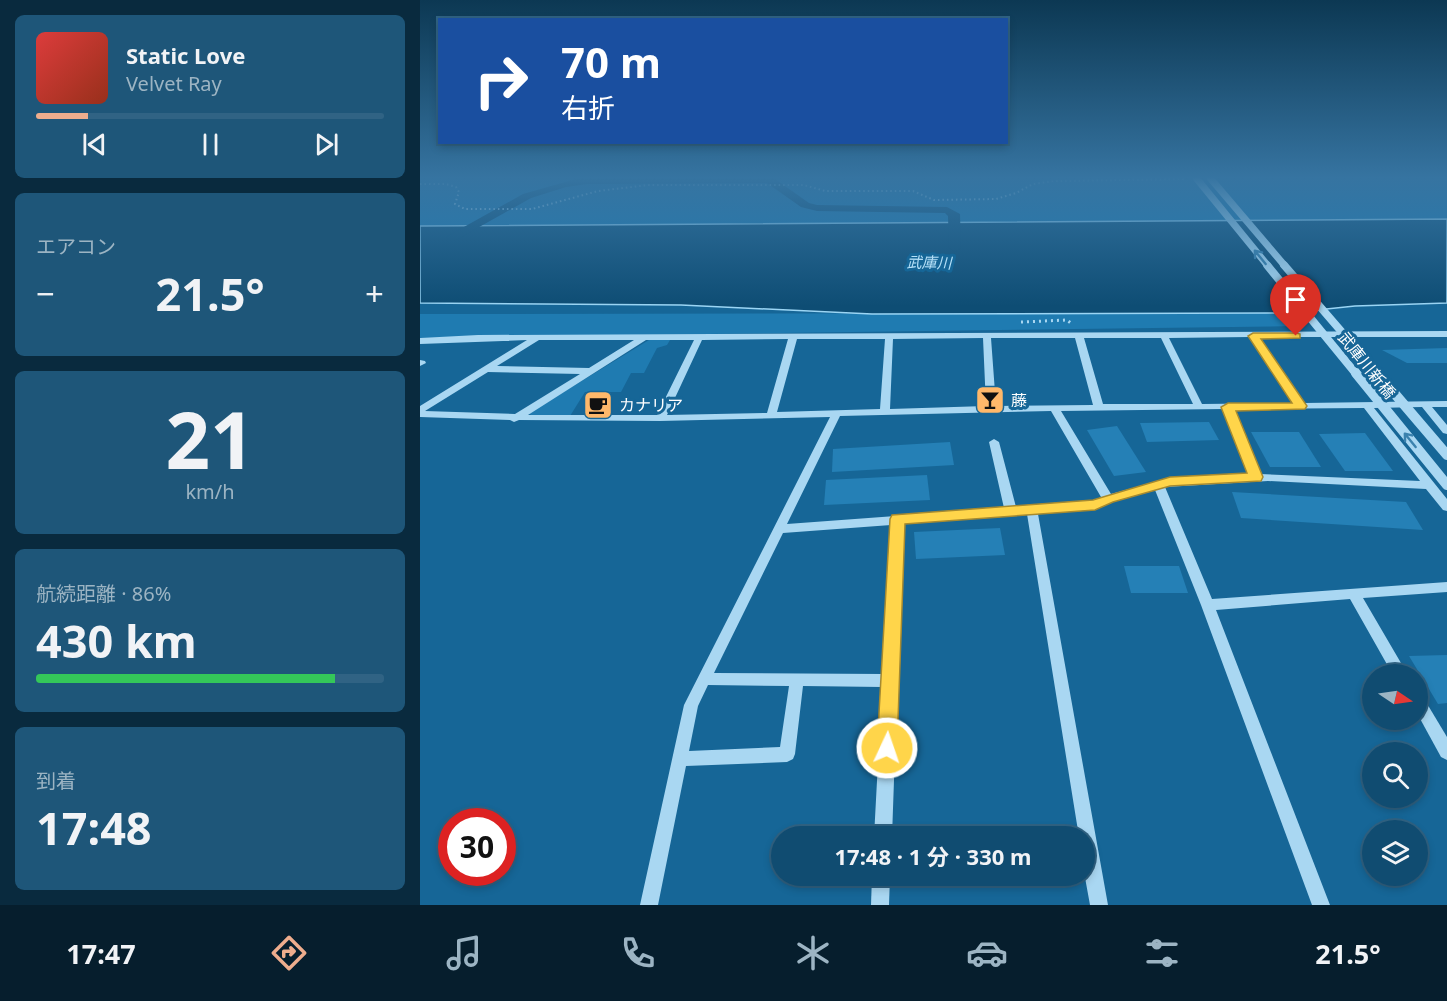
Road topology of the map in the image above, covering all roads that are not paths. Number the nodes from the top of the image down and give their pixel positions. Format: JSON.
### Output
{"nodes":[{"id":1,"x":1231,"y":221,"type":"edge"},
{"id":2,"x":1247,"y":221,"type":"edge"},
{"id":3,"x":1447,"y":334,"type":"edge"},
{"id":4,"x":1164,"y":336,"type":"junction"},
{"id":5,"x":1253,"y":336,"type":"junction"},
{"id":6,"x":793,"y":337,"type":"junction"},
{"id":7,"x":889,"y":337,"type":"junction"},
{"id":8,"x":987,"y":337,"type":"junction"},
{"id":9,"x":1079,"y":337,"type":"junction"},
{"id":10,"x":537,"y":338,"type":"junction"},
{"id":11,"x":643,"y":338,"type":"junction"},
{"id":12,"x":699,"y":338,"type":"junction"},
{"id":13,"x":420,"y":341,"type":"edge"},
{"id":14,"x":486,"y":369,"type":"junction"},
{"id":15,"x":590,"y":371,"type":"junction"},
{"id":16,"x":1424,"y":404,"type":"junction"},
{"id":17,"x":1447,"y":404,"type":"edge"},
{"id":18,"x":1366,"y":405,"type":"junction"},
{"id":19,"x":1301,"y":406,"type":"junction"},
{"id":20,"x":1199,"y":407,"type":"junction"},
{"id":21,"x":1228,"y":407,"type":"junction"},
{"id":22,"x":1054,"y":408,"type":"junction"},
{"id":23,"x":1099,"y":408,"type":"junction"},
{"id":24,"x":991,"y":409,"type":"junction"},
{"id":25,"x":420,"y":412,"type":"edge"},
{"id":26,"x":885,"y":412,"type":"junction"},
{"id":27,"x":837,"y":413,"type":"junction"},
{"id":28,"x":771,"y":416,"type":"junction"},
{"id":29,"x":660,"y":418,"type":"junction"},
{"id":30,"x":514,"y":419,"type":"junction"},
{"id":31,"x":1447,"y":431,"type":"edge"},
{"id":32,"x":994,"y":442,"type":"dead end"},
{"id":33,"x":1447,"y":455,"type":"edge"},
{"id":34,"x":1256,"y":477,"type":"junction"},
{"id":35,"x":1159,"y":485,"type":"junction"},
{"id":36,"x":1429,"y":485,"type":"junction"},
{"id":37,"x":1447,"y":485,"type":"edge"},
{"id":38,"x":1108,"y":499,"type":"junction"},
{"id":39,"x":1447,"y":507,"type":"edge"},
{"id":40,"x":1032,"y":510,"type":"junction"},
{"id":41,"x":1011,"y":512,"type":"junction"},
{"id":42,"x":897,"y":519,"type":"junction"},
{"id":43,"x":781,"y":529,"type":"junction"},
{"id":44,"x":1447,"y":588,"type":"edge"},
{"id":45,"x":1354,"y":596,"type":"junction"},
{"id":46,"x":1208,"y":605,"type":"junction"},
{"id":47,"x":1394,"y":664,"type":"edge"},
{"id":48,"x":704,"y":679,"type":"junction"},
{"id":49,"x":796,"y":679,"type":"junction"},
{"id":50,"x":890,"y":681,"type":"junction"},
{"id":51,"x":1428,"y":719,"type":"edge"},
{"id":52,"x":1447,"y":752,"type":"edge"},
{"id":53,"x":680,"y":759,"type":"junction"},
{"id":54,"x":883,"y":826,"type":"edge"},
{"id":55,"x":881,"y":886,"type":"edge"},
{"id":56,"x":649,"y":905,"type":"edge"},
{"id":57,"x":880,"y":905,"type":"edge"},
{"id":58,"x":1099,"y":905,"type":"edge"},
{"id":59,"x":1322,"y":905,"type":"edge"}],
"edges":[{"from":37,"to":1,"type":"street","name":"武庫川新橋","one_way":true,"bridge":true},
{"from":2,"to":33,"type":"street","name":"武庫川新橋","bridge":true},
{"from":3,"to":5,"type":"street"},
{"from":4,"to":5,"type":"street"},
{"from":4,"to":9,"type":"street"},
{"from":4,"to":20,"type":"street"},
{"from":5,"to":19,"type":"street"},
{"from":6,"to":7,"type":"street"},
{"from":6,"to":12,"type":"street"},
{"from":6,"to":28,"type":"street"},
{"from":7,"to":8,"type":"street"},
{"from":7,"to":26,"type":"street"},
{"from":8,"to":9,"type":"street"},
{"from":8,"to":24,"type":"street"},
{"from":9,"to":23,"type":"street"},
{"from":10,"to":11,"type":"street"},
{"from":10,"to":13,"type":"street"},
{"from":10,"to":14,"type":"street"},
{"from":11,"to":12,"type":"street"},
{"from":11,"to":15,"type":"street"},
{"from":12,"to":29,"type":"street"},
{"from":14,"to":15,"type":"street"},
{"from":14,"to":25,"type":"street"},
{"from":15,"to":30,"type":"street"},
{"from":16,"to":17,"type":"street"},
{"from":16,"to":18,"type":"street"},
{"from":16,"to":31,"type":"street"},
{"from":18,"to":19,"type":"street"},
{"from":18,"to":36,"type":"street"},
{"from":19,"to":21,"type":"street"},
{"from":20,"to":21,"type":"street"},
{"from":20,"to":23,"type":"street"},
{"from":21,"to":34,"type":"street"},
{"from":22,"to":23,"type":"street"},
{"from":22,"to":24,"type":"street"},
{"from":22,"to":38,"type":"street"},
{"from":24,"to":26,"type":"street"},
{"from":25,"to":30,"type":"street"},
{"from":26,"to":27,"type":"street"},
{"from":27,"to":28,"type":"street"},
{"from":27,"to":43,"type":"street"},
{"from":28,"to":29,"type":"street"},
{"from":29,"to":30,"type":"street"},
{"from":32,"to":41,"type":"street"},
{"from":34,"to":35,"type":"street"},
{"from":34,"to":36,"type":"street"},
{"from":35,"to":38,"type":"street"},
{"from":35,"to":46,"type":"street"},
{"from":36,"to":39,"type":"street"},
{"from":38,"to":40,"type":"street"},
{"from":40,"to":41,"type":"street"},
{"from":40,"to":58,"type":"street"},
{"from":41,"to":42,"type":"street"},
{"from":42,"to":43,"type":"street"},
{"from":42,"to":50,"type":"street"},
{"from":43,"to":48,"type":"street"},
{"from":44,"to":45,"type":"street"},
{"from":45,"to":46,"type":"street"},
{"from":45,"to":47,"type":"street"},
{"from":46,"to":59,"type":"street"},
{"from":48,"to":49,"type":"street"},
{"from":48,"to":53,"type":"street"},
{"from":49,"to":50,"type":"street"},
{"from":49,"to":53,"type":"street"},
{"from":50,"to":54,"type":"street"},
{"from":51,"to":52,"type":"street"},
{"from":53,"to":56,"type":"street"},
{"from":55,"to":57,"type":"street"}]}
